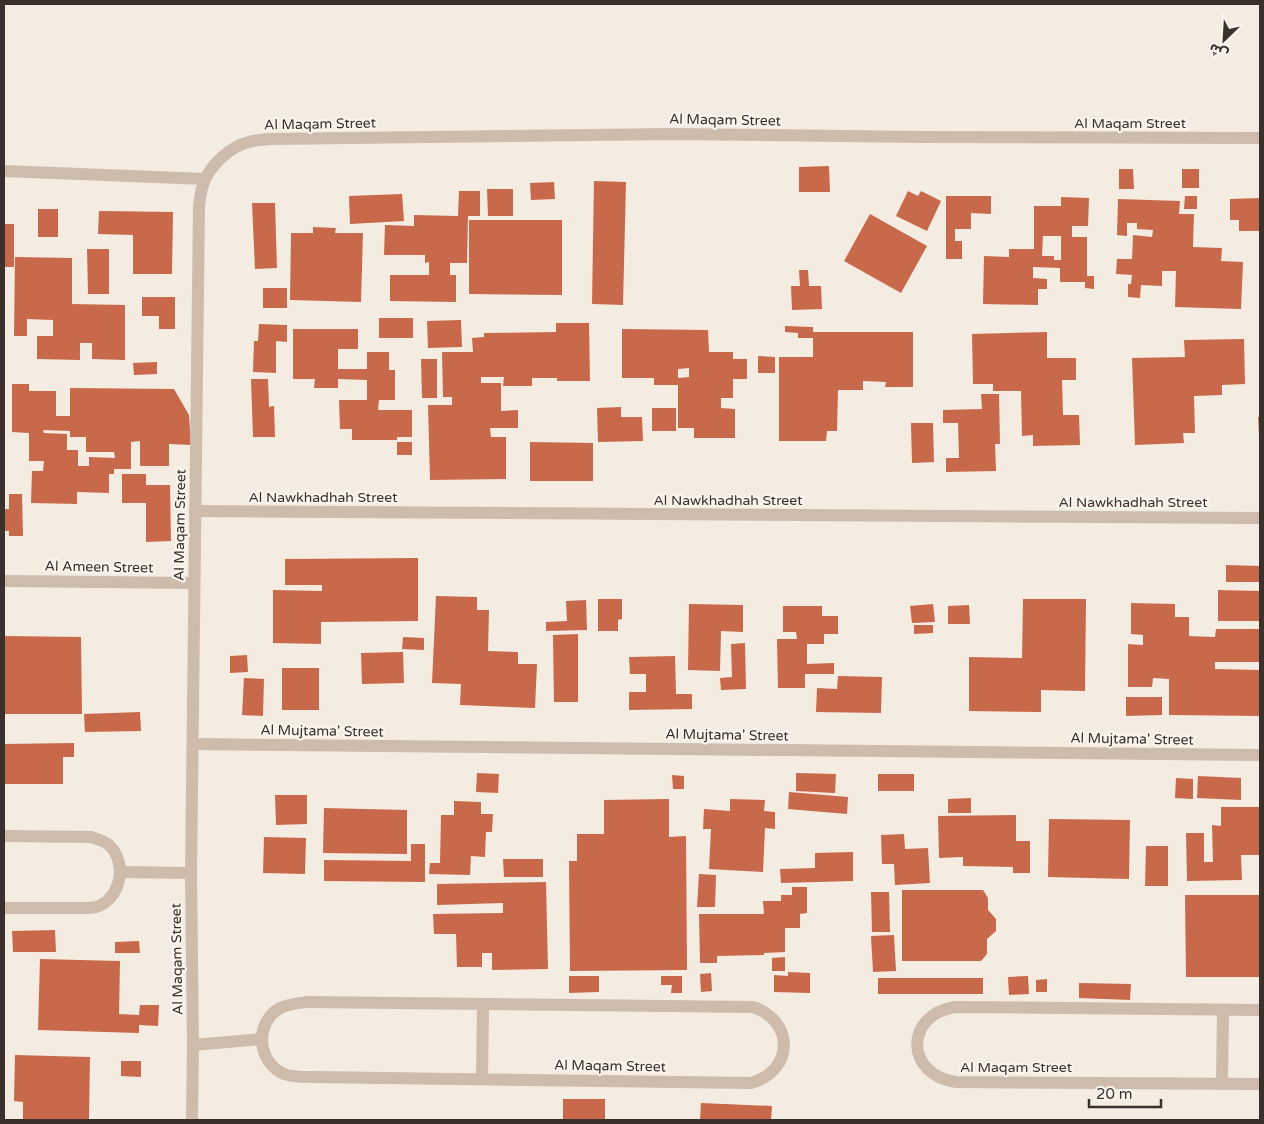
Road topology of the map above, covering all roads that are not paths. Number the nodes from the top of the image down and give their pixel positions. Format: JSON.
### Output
{"nodes":[{"id":1,"x":1260,"y":138,"type":"edge"},
{"id":2,"x":4,"y":172,"type":"edge"},
{"id":3,"x":205,"y":179,"type":"junction"},
{"id":4,"x":195,"y":511,"type":"junction"},
{"id":5,"x":1260,"y":518,"type":"edge"},
{"id":6,"x":4,"y":581,"type":"edge"},
{"id":7,"x":194,"y":583,"type":"junction"},
{"id":8,"x":193,"y":744,"type":"junction"},
{"id":9,"x":1260,"y":755,"type":"edge"},
{"id":10,"x":4,"y":836,"type":"edge"},
{"id":11,"x":120,"y":872,"type":"junction"},
{"id":12,"x":191,"y":873,"type":"junction"},
{"id":13,"x":4,"y":908,"type":"edge"},
{"id":14,"x":483,"y":1004,"type":"junction"},
{"id":15,"x":1223,"y":1010,"type":"junction"},
{"id":16,"x":1260,"y":1010,"type":"edge"},
{"id":17,"x":261,"y":1039,"type":"junction"},
{"id":18,"x":193,"y":1045,"type":"junction"},
{"id":19,"x":482,"y":1079,"type":"junction"},
{"id":20,"x":1222,"y":1084,"type":"junction"},
{"id":21,"x":1260,"y":1084,"type":"edge"},
{"id":22,"x":192,"y":1120,"type":"edge"}],
"edges":[{"from":1,"to":3,"type":"street","name":"Al Maqam Street"},
{"from":2,"to":3,"type":"street"},
{"from":3,"to":4,"type":"street","name":"Al Maqam Street"},
{"from":4,"to":5,"type":"street","name":"Al Nawkhadhah Street"},
{"from":4,"to":7,"type":"street","name":"Al Maqam Street"},
{"from":6,"to":7,"type":"street","name":"Al Ameen Street"},
{"from":7,"to":8,"type":"street","name":"Al Maqam Street"},
{"from":8,"to":9,"type":"street","name":"Al Mujtama' Street"},
{"from":8,"to":12,"type":"street","name":"Al Maqam Street"},
{"from":10,"to":11,"type":"street"},
{"from":11,"to":12,"type":"street"},
{"from":11,"to":13,"type":"street"},
{"from":12,"to":18,"type":"street","name":"Al Maqam Street"},
{"from":14,"to":17,"type":"street","name":"Al Maqam Street"},
{"from":14,"to":19,"type":"street"},
{"from":14,"to":19,"type":"street","name":"Al Maqam Street"},
{"from":15,"to":16,"type":"street","name":"Al Maqam Street"},
{"from":15,"to":20,"type":"street"},
{"from":15,"to":20,"type":"street","name":"Al Maqam Street"},
{"from":17,"to":18,"type":"street"},
{"from":17,"to":19,"type":"street","name":"Al Maqam Street"},
{"from":18,"to":22,"type":"street","name":"Al Maqam Street"},
{"from":20,"to":21,"type":"street","name":"Al Maqam Street"}]}
